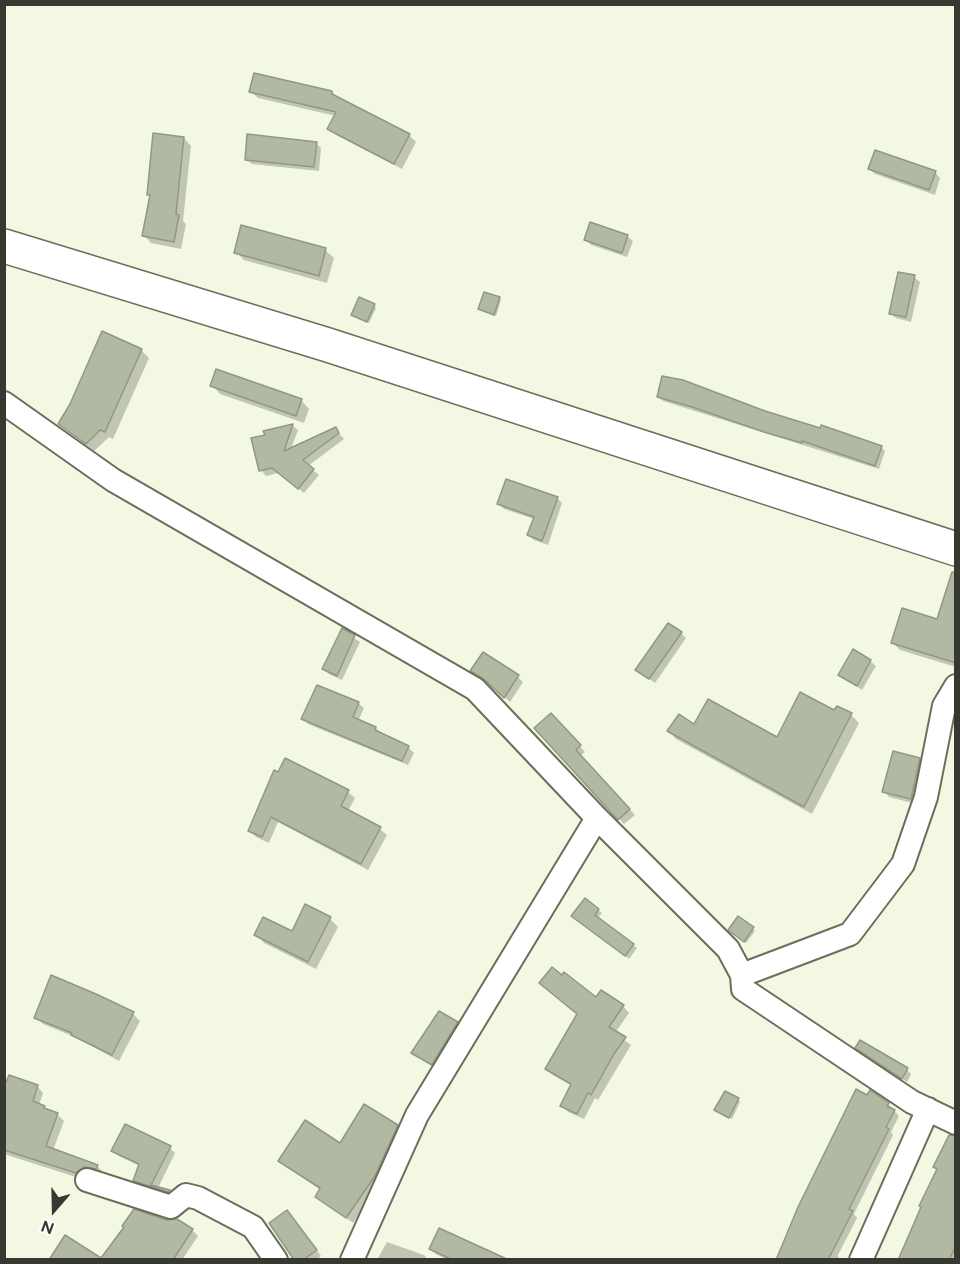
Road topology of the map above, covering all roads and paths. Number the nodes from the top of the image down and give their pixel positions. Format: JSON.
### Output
{"nodes":[{"id":1,"x":4,"y":246,"type":"edge"},
{"id":2,"x":4,"y":403,"type":"edge"},
{"id":3,"x":956,"y":549,"type":"edge"},
{"id":4,"x":956,"y":686,"type":"edge"},
{"id":5,"x":597,"y":818,"type":"junction"},
{"id":6,"x":742,"y":975,"type":"junction"},
{"id":7,"x":928,"y":1109,"type":"junction"},
{"id":8,"x":956,"y":1123,"type":"edge"},
{"id":9,"x":87,"y":1180,"type":"dead end"},
{"id":10,"x":276,"y":1260,"type":"edge"},
{"id":11,"x":352,"y":1260,"type":"edge"},
{"id":12,"x":861,"y":1260,"type":"edge"}],
"edges":[{"from":1,"to":3,"type":"main road"},
{"from":2,"to":5,"type":"street"},
{"from":4,"to":6,"type":"street"},
{"from":5,"to":6,"type":"street"},
{"from":5,"to":11,"type":"street"},
{"from":6,"to":7,"type":"street"},
{"from":7,"to":8,"type":"street"},
{"from":7,"to":12,"type":"street"},
{"from":9,"to":10,"type":"street"}]}
